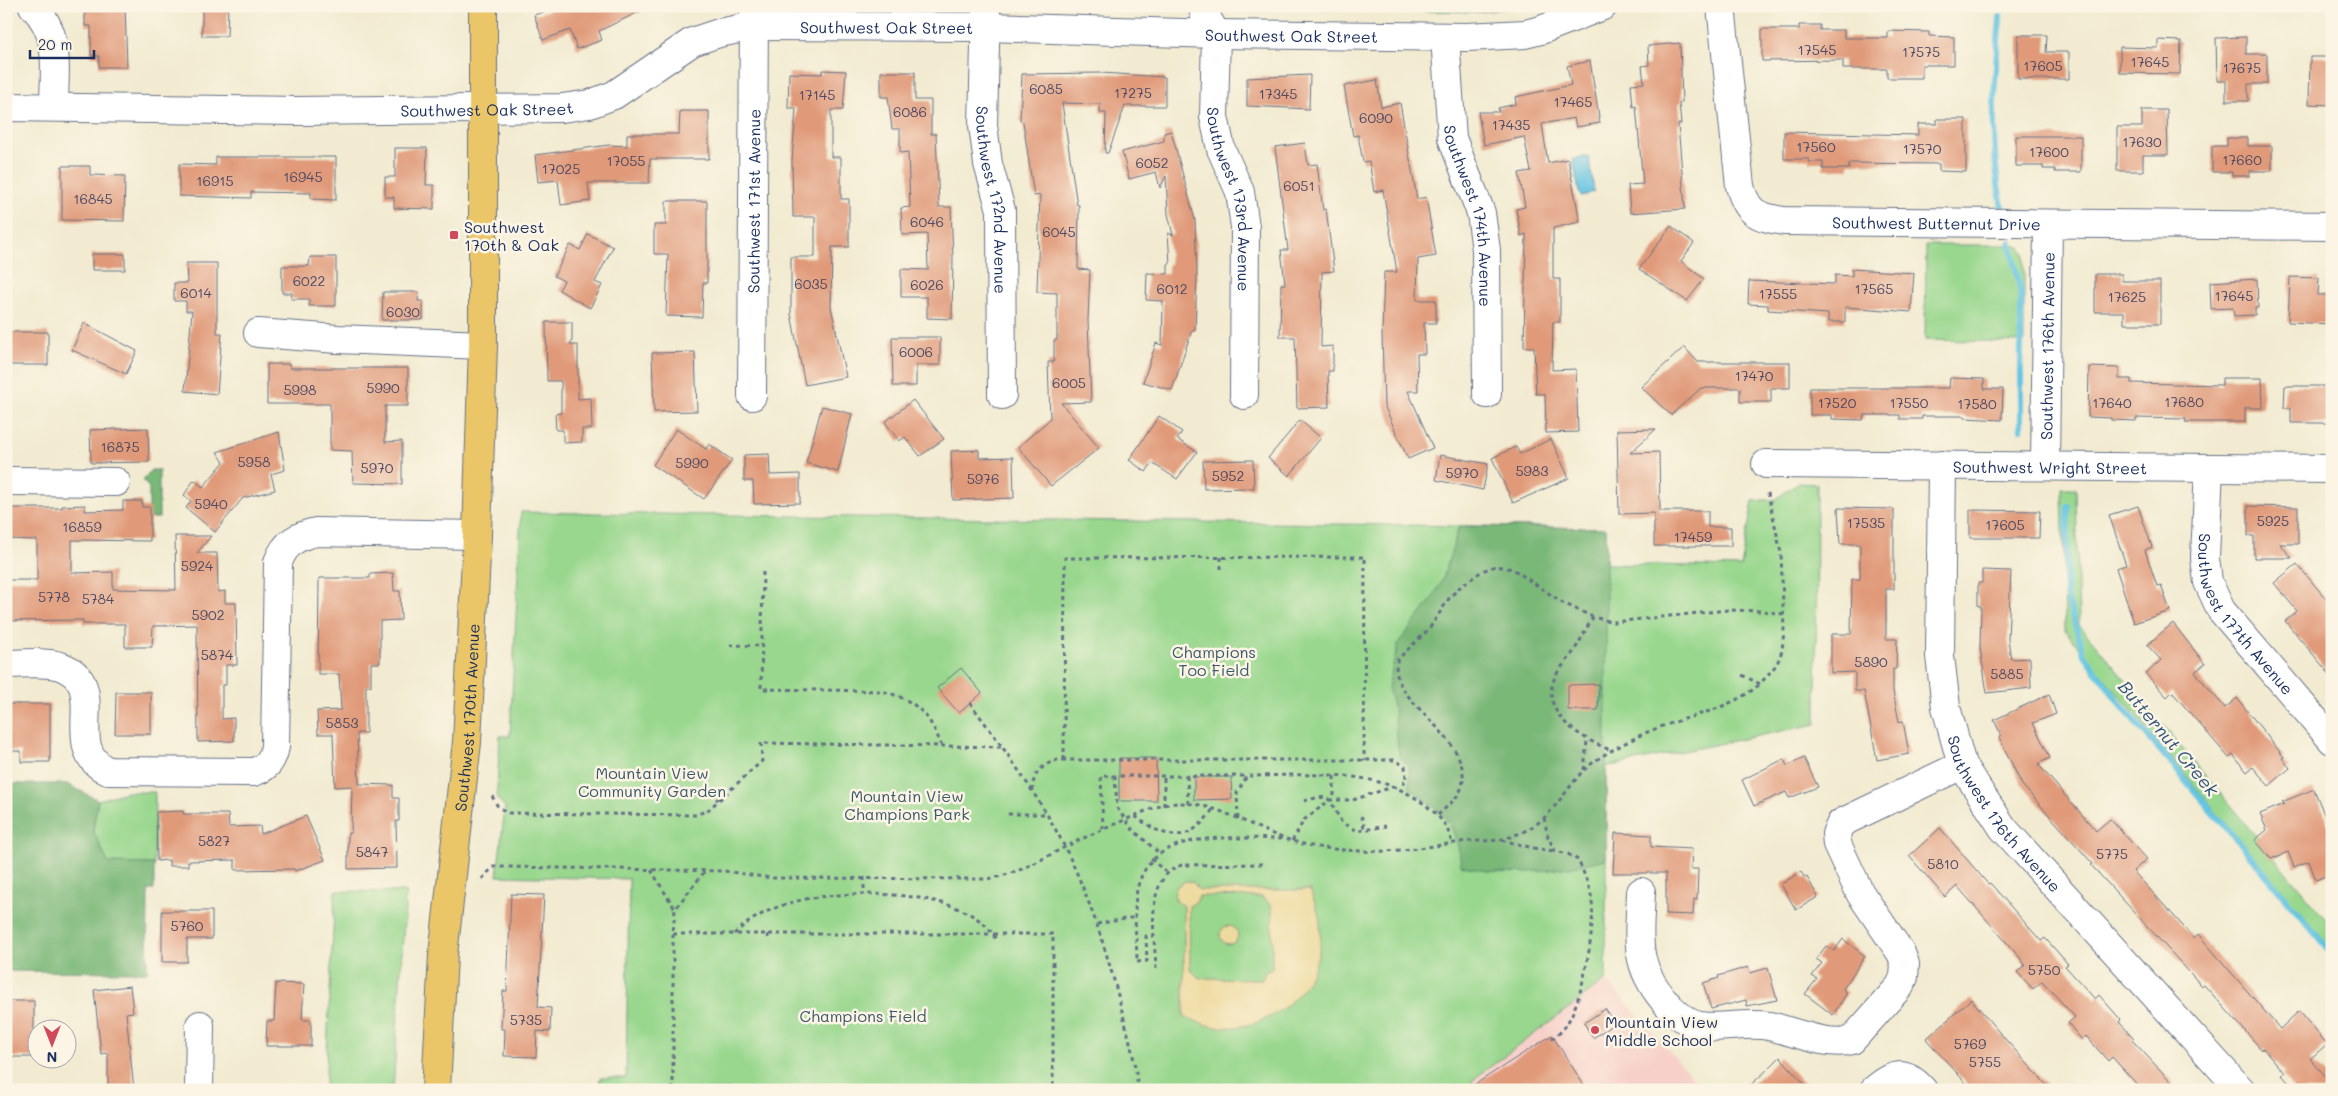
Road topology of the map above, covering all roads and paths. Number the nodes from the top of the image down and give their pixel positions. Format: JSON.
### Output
{"nodes":[{"id":1,"x":33,"y":6,"type":"edge"},
{"id":2,"x":483,"y":6,"type":"edge"},
{"id":3,"x":1205,"y":6,"type":"edge"},
{"id":4,"x":1603,"y":6,"type":"edge"},
{"id":5,"x":1721,"y":6,"type":"edge"},
{"id":6,"x":754,"y":16,"type":"edge"},
{"id":7,"x":987,"y":17,"type":"edge"},
{"id":8,"x":1216,"y":34,"type":"junction"},
{"id":9,"x":1445,"y":38,"type":"junction"},
{"id":10,"x":6,"y":107,"type":"edge"},
{"id":11,"x":54,"y":107,"type":"junction"},
{"id":12,"x":484,"y":109,"type":"junction"},
{"id":13,"x":2048,"y":225,"type":"junction"},
{"id":14,"x":2332,"y":226,"type":"edge"},
{"id":15,"x":258,"y":333,"type":"dead end"},
{"id":16,"x":483,"y":345,"type":"junction"},
{"id":17,"x":1487,"y":394,"type":"dead end"},
{"id":18,"x":1002,"y":395,"type":"dead end"},
{"id":19,"x":1244,"y":395,"type":"dead end"},
{"id":20,"x":752,"y":396,"type":"dead end"},
{"id":21,"x":1766,"y":464,"type":"joint"},
{"id":22,"x":1942,"y":465,"type":"junction"},
{"id":23,"x":2045,"y":466,"type":"junction"},
{"id":24,"x":2208,"y":468,"type":"junction"},
{"id":25,"x":2332,"y":469,"type":"edge"},
{"id":26,"x":6,"y":481,"type":"edge"},
{"id":27,"x":116,"y":482,"type":"dead end"},
{"id":28,"x":477,"y":535,"type":"junction"},
{"id":29,"x":1221,"y":557,"type":"junction"},
{"id":30,"x":763,"y":572,"type":"dead end"},
{"id":31,"x":1221,"y":572,"type":"dead end"},
{"id":32,"x":1783,"y":614,"type":"junction"},
{"id":33,"x":1593,"y":617,"type":"junction"},
{"id":34,"x":730,"y":645,"type":"dead end"},
{"id":35,"x":762,"y":646,"type":"junction"},
{"id":36,"x":6,"y":664,"type":"edge"},
{"id":37,"x":1742,"y":675,"type":"dead end"},
{"id":38,"x":1760,"y":684,"type":"junction"},
{"id":39,"x":970,"y":703,"type":"dead end"},
{"id":40,"x":2332,"y":740,"type":"edge"},
{"id":41,"x":1587,"y":741,"type":"junction"},
{"id":42,"x":942,"y":747,"type":"junction"},
{"id":43,"x":1004,"y":747,"type":"junction"},
{"id":44,"x":1613,"y":751,"type":"junction"},
{"id":45,"x":1064,"y":760,"type":"junction"},
{"id":46,"x":1364,"y":761,"type":"junction"},
{"id":47,"x":1962,"y":765,"type":"junction"},
{"id":48,"x":1584,"y":770,"type":"junction"},
{"id":49,"x":1115,"y":776,"type":"junction"},
{"id":50,"x":1164,"y":776,"type":"junction"},
{"id":51,"x":1187,"y":776,"type":"junction"},
{"id":52,"x":1247,"y":776,"type":"junction"},
{"id":53,"x":1334,"y":776,"type":"junction"},
{"id":54,"x":1395,"y":786,"type":"junction"},
{"id":55,"x":1401,"y":790,"type":"junction"},
{"id":56,"x":710,"y":793,"type":"dead end"},
{"id":57,"x":1033,"y":794,"type":"junction"},
{"id":58,"x":492,"y":796,"type":"dead end"},
{"id":59,"x":718,"y":800,"type":"junction"},
{"id":60,"x":1332,"y":800,"type":"junction"},
{"id":61,"x":1304,"y":801,"type":"dead end"},
{"id":62,"x":1188,"y":804,"type":"junction"},
{"id":63,"x":1164,"y":806,"type":"junction"},
{"id":64,"x":1213,"y":809,"type":"junction"},
{"id":65,"x":1008,"y":814,"type":"dead end"},
{"id":66,"x":1046,"y":814,"type":"junction"},
{"id":67,"x":1438,"y":815,"type":"junction"},
{"id":68,"x":1135,"y":816,"type":"junction"},
{"id":69,"x":1361,"y":816,"type":"dead end"},
{"id":70,"x":1544,"y":818,"type":"junction"},
{"id":71,"x":1238,"y":819,"type":"junction"},
{"id":72,"x":1126,"y":820,"type":"junction"},
{"id":73,"x":1386,"y":826,"type":"dead end"},
{"id":74,"x":1103,"y":829,"type":"junction"},
{"id":75,"x":1363,"y":830,"type":"junction"},
{"id":76,"x":1179,"y":835,"type":"junction"},
{"id":77,"x":1287,"y":839,"type":"junction"},
{"id":78,"x":1501,"y":840,"type":"junction"},
{"id":79,"x":1292,"y":841,"type":"junction"},
{"id":80,"x":1180,"y":843,"type":"junction"},
{"id":81,"x":1452,"y":844,"type":"junction"},
{"id":82,"x":1064,"y":848,"type":"junction"},
{"id":83,"x":1555,"y":851,"type":"junction"},
{"id":84,"x":1160,"y":853,"type":"junction"},
{"id":85,"x":1151,"y":859,"type":"junction"},
{"id":86,"x":1263,"y":864,"type":"dead end"},
{"id":87,"x":650,"y":870,"type":"junction"},
{"id":88,"x":705,"y":871,"type":"junction"},
{"id":89,"x":1167,"y":873,"type":"junction"},
{"id":90,"x":864,"y":877,"type":"junction"},
{"id":91,"x":482,"y":879,"type":"dead end"},
{"id":92,"x":1641,"y":892,"type":"dead end"},
{"id":93,"x":864,"y":893,"type":"junction"},
{"id":94,"x":675,"y":909,"type":"junction"},
{"id":95,"x":1136,"y":917,"type":"junction"},
{"id":96,"x":1097,"y":924,"type":"junction"},
{"id":97,"x":673,"y":934,"type":"junction"},
{"id":98,"x":733,"y":934,"type":"junction"},
{"id":99,"x":768,"y":934,"type":"junction"},
{"id":100,"x":993,"y":934,"type":"junction"},
{"id":101,"x":1155,"y":936,"type":"junction"},
{"id":102,"x":768,"y":940,"type":"dead end"},
{"id":103,"x":996,"y":940,"type":"dead end"},
{"id":104,"x":1156,"y":969,"type":"dead end"},
{"id":105,"x":200,"y":1025,"type":"dead end"},
{"id":106,"x":1552,"y":1039,"type":"dead end"},
{"id":107,"x":200,"y":1090,"type":"edge"},
{"id":108,"x":436,"y":1090,"type":"edge"},
{"id":109,"x":673,"y":1090,"type":"edge"},
{"id":110,"x":1053,"y":1090,"type":"edge"},
{"id":111,"x":1138,"y":1090,"type":"edge"},
{"id":112,"x":1874,"y":1090,"type":"edge"},
{"id":113,"x":1923,"y":1090,"type":"edge"},
{"id":114,"x":2241,"y":1090,"type":"edge"}],
"edges":[{"from":1,"to":11,"type":"street"},
{"from":2,"to":12,"type":"main road","name":"Southwest 170th Avenue"},
{"from":3,"to":8,"type":"street","name":"Southwest 173rd Avenue"},
{"from":4,"to":9,"type":"street","name":"Southwest Oak Street"},
{"from":5,"to":13,"type":"street","name":"Southwest Butternut Drive"},
{"from":6,"to":7,"type":"street","name":"Southwest Oak Street"},
{"from":6,"to":12,"type":"street","name":"Southwest Oak Street"},
{"from":6,"to":20,"type":"street","name":"Southwest 171st Avenue"},
{"from":7,"to":8,"type":"street","name":"Southwest Oak Street"},
{"from":7,"to":18,"type":"street","name":"Southwest 172nd Avenue"},
{"from":8,"to":9,"type":"street","name":"Southwest Oak Street"},
{"from":8,"to":19,"type":"street","name":"Southwest 173rd Avenue"},
{"from":9,"to":17,"type":"street","name":"Southwest 174th Avenue"},
{"from":10,"to":11,"type":"street","name":"Southwest Oak Street"},
{"from":11,"to":12,"type":"street","name":"Southwest Oak Street"},
{"from":12,"to":16,"type":"main road","name":"Southwest 170th Avenue"},
{"from":13,"to":14,"type":"street","name":"Southwest Butternut Drive"},
{"from":13,"to":23,"type":"street","name":"Southwest 176th Avenue"},
{"from":15,"to":16,"type":"street"},
{"from":16,"to":28,"type":"main road","name":"Southwest 170th Avenue"},
{"from":21,"to":22,"type":"street","name":"Southwest Wright Street"},
{"from":21,"to":32,"type":"path"},
{"from":22,"to":23,"type":"street","name":"Southwest Wright Street"},
{"from":22,"to":47,"type":"street","name":"Southwest 176th Avenue"},
{"from":23,"to":24,"type":"street","name":"Southwest Wright Street"},
{"from":24,"to":25,"type":"street","name":"Southwest Wright Street"},
{"from":24,"to":40,"type":"street","name":"Southwest 177th Avenue"},
{"from":26,"to":27,"type":"street"},
{"from":28,"to":36,"type":"street"},
{"from":28,"to":108,"type":"main road","name":"Southwest 170th Avenue"},
{"from":29,"to":31,"type":"path"},
{"from":29,"to":45,"type":"path"},
{"from":29,"to":46,"type":"path"},
{"from":30,"to":35,"type":"path"},
{"from":32,"to":33,"type":"path"},
{"from":32,"to":38,"type":"path"},
{"from":33,"to":41,"type":"path"},
{"from":33,"to":67,"type":"path"},
{"from":34,"to":35,"type":"path"},
{"from":35,"to":42,"type":"path"},
{"from":37,"to":38,"type":"path"},
{"from":38,"to":44,"type":"path"},
{"from":39,"to":43,"type":"path"},
{"from":41,"to":44,"type":"path"},
{"from":41,"to":48,"type":"path"},
{"from":42,"to":43,"type":"path"},
{"from":42,"to":59,"type":"path"},
{"from":43,"to":57,"type":"path"},
{"from":44,"to":48,"type":"path"},
{"from":45,"to":46,"type":"path"},
{"from":45,"to":57,"type":"path"},
{"from":46,"to":55,"type":"path"},
{"from":47,"to":92,"type":"street"},
{"from":47,"to":114,"type":"street","name":"Southwest 176th Avenue"},
{"from":48,"to":70,"type":"path"},
{"from":49,"to":50,"type":"path"},
{"from":49,"to":72,"type":"path"},
{"from":49,"to":74,"type":"path"},
{"from":50,"to":51,"type":"path"},
{"from":50,"to":63,"type":"path"},
{"from":51,"to":52,"type":"path"},
{"from":51,"to":62,"type":"path"},
{"from":52,"to":53,"type":"path"},
{"from":52,"to":71,"type":"path"},
{"from":53,"to":54,"type":"path"},
{"from":53,"to":60,"type":"path"},
{"from":54,"to":55,"type":"path"},
{"from":54,"to":60,"type":"path"},
{"from":55,"to":67,"type":"path"},
{"from":56,"to":59,"type":"path"},
{"from":57,"to":66,"type":"path"},
{"from":58,"to":59,"type":"path"},
{"from":60,"to":61,"type":"path"},
{"from":60,"to":75,"type":"path"},
{"from":60,"to":79,"type":"path"},
{"from":62,"to":63,"type":"path"},
{"from":62,"to":64,"type":"path"},
{"from":63,"to":68,"type":"path"},
{"from":64,"to":71,"type":"path"},
{"from":64,"to":76,"type":"path"},
{"from":65,"to":66,"type":"path"},
{"from":66,"to":82,"type":"path"},
{"from":67,"to":81,"type":"path"},
{"from":68,"to":72,"type":"path"},
{"from":68,"to":76,"type":"path"},
{"from":69,"to":75,"type":"path"},
{"from":70,"to":78,"type":"path"},
{"from":70,"to":83,"type":"path"},
{"from":71,"to":77,"type":"path"},
{"from":72,"to":74,"type":"path"},
{"from":72,"to":84,"type":"path"},
{"from":73,"to":75,"type":"path"},
{"from":74,"to":82,"type":"path"},
{"from":76,"to":80,"type":"path"},
{"from":77,"to":79,"type":"path"},
{"from":77,"to":80,"type":"path"},
{"from":78,"to":81,"type":"path"},
{"from":78,"to":83,"type":"path"},
{"from":79,"to":81,"type":"path"},
{"from":80,"to":84,"type":"path"},
{"from":82,"to":90,"type":"path"},
{"from":82,"to":96,"type":"path"},
{"from":83,"to":106,"type":"path"},
{"from":84,"to":85,"type":"path"},
{"from":85,"to":89,"type":"path"},
{"from":85,"to":95,"type":"path"},
{"from":86,"to":89,"type":"path"},
{"from":87,"to":88,"type":"path"},
{"from":87,"to":91,"type":"path"},
{"from":87,"to":94,"type":"path"},
{"from":88,"to":90,"type":"path"},
{"from":88,"to":94,"type":"path"},
{"from":89,"to":101,"type":"path"},
{"from":90,"to":93,"type":"path"},
{"from":93,"to":98,"type":"path"},
{"from":93,"to":100,"type":"path"},
{"from":94,"to":97,"type":"path"},
{"from":95,"to":96,"type":"path"},
{"from":95,"to":101,"type":"path"},
{"from":96,"to":111,"type":"path"},
{"from":97,"to":98,"type":"path"},
{"from":97,"to":109,"type":"path"},
{"from":98,"to":99,"type":"path"},
{"from":99,"to":100,"type":"path"},
{"from":99,"to":102,"type":"path"},
{"from":100,"to":103,"type":"path"},
{"from":100,"to":110,"type":"path"},
{"from":101,"to":104,"type":"path"},
{"from":105,"to":107,"type":"street"},
{"from":112,"to":113,"type":"street"}]}
